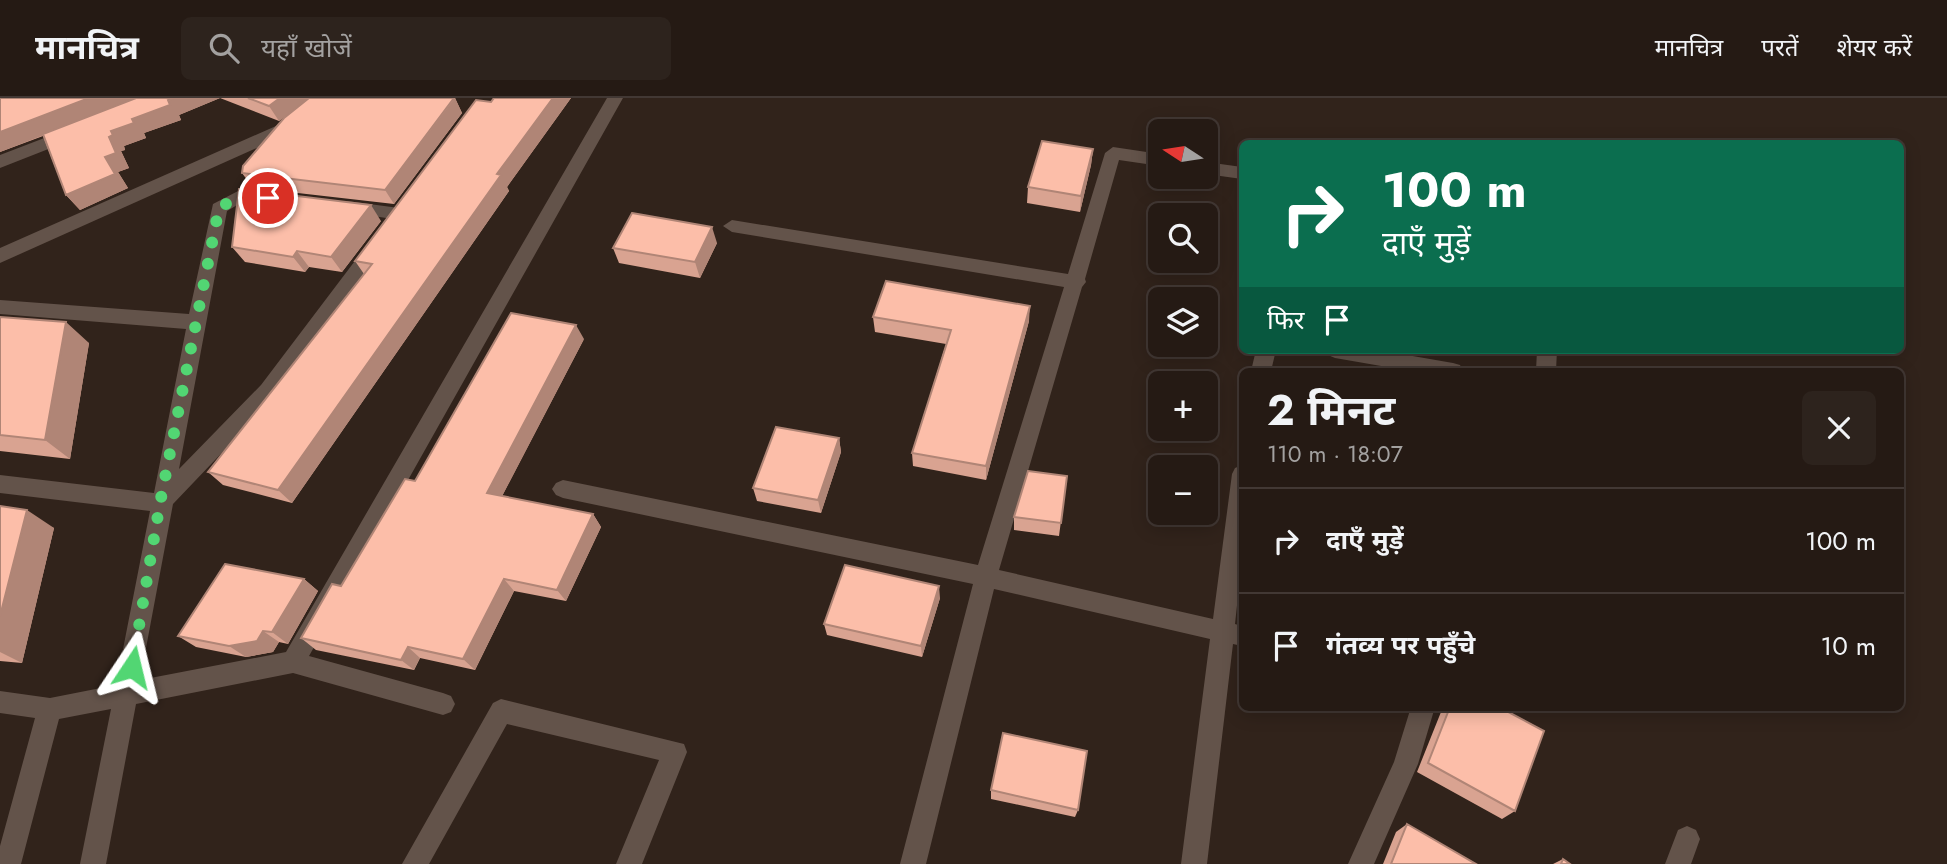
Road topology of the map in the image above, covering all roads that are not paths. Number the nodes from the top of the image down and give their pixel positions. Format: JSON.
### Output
{"nodes":[{"id":1,"x":325,"y":98,"type":"edge"},
{"id":2,"x":615,"y":98,"type":"edge"},
{"id":3,"x":87,"y":128,"type":"edge"},
{"id":4,"x":1148,"y":158,"type":"edge"},
{"id":5,"x":0,"y":162,"type":"edge"},
{"id":6,"x":1218,"y":170,"type":"edge"},
{"id":7,"x":1239,"y":173,"type":"edge"},
{"id":8,"x":281,"y":200,"type":"edge"},
{"id":9,"x":321,"y":204,"type":"edge"},
{"id":10,"x":732,"y":226,"type":"dead end"},
{"id":11,"x":0,"y":256,"type":"edge"},
{"id":12,"x":1077,"y":282,"type":"junction"},
{"id":13,"x":0,"y":307,"type":"edge"},
{"id":14,"x":196,"y":322,"type":"junction"},
{"id":15,"x":1357,"y":354,"type":"edge"},
{"id":16,"x":1436,"y":368,"type":"edge"},
{"id":17,"x":0,"y":484,"type":"edge"},
{"id":18,"x":563,"y":489,"type":"dead end"},
{"id":19,"x":160,"y":503,"type":"junction"},
{"id":20,"x":1239,"y":522,"type":"edge"},
{"id":21,"x":985,"y":577,"type":"junction"},
{"id":22,"x":1232,"y":634,"type":"edge"},
{"id":23,"x":293,"y":662,"type":"junction"},
{"id":24,"x":128,"y":695,"type":"junction"},
{"id":25,"x":0,"y":702,"type":"edge"},
{"id":26,"x":443,"y":704,"type":"dead end"},
{"id":27,"x":50,"y":709,"type":"junction"},
{"id":28,"x":1422,"y":711,"type":"edge"},
{"id":29,"x":1687,"y":839,"type":"dead end"},
{"id":30,"x":9,"y":864,"type":"edge"},
{"id":31,"x":93,"y":864,"type":"edge"},
{"id":32,"x":415,"y":864,"type":"edge"},
{"id":33,"x":629,"y":864,"type":"edge"},
{"id":34,"x":912,"y":864,"type":"edge"},
{"id":35,"x":1194,"y":864,"type":"edge"},
{"id":36,"x":1361,"y":864,"type":"edge"},
{"id":37,"x":1678,"y":864,"type":"edge"}],
"edges":[{"from":1,"to":11,"type":"street"},
{"from":2,"to":23,"type":"street"},
{"from":3,"to":5,"type":"street"},
{"from":4,"to":12,"type":"street"},
{"from":6,"to":7,"type":"street"},
{"from":8,"to":14,"type":"street"},
{"from":9,"to":19,"type":"street"},
{"from":10,"to":12,"type":"street"},
{"from":12,"to":21,"type":"street"},
{"from":13,"to":14,"type":"street"},
{"from":14,"to":19,"type":"street"},
{"from":15,"to":16,"type":"street"},
{"from":17,"to":19,"type":"street"},
{"from":18,"to":21,"type":"street"},
{"from":19,"to":24,"type":"street"},
{"from":20,"to":22,"type":"street"},
{"from":21,"to":22,"type":"street"},
{"from":21,"to":34,"type":"street"},
{"from":22,"to":35,"type":"street"},
{"from":23,"to":24,"type":"street"},
{"from":23,"to":26,"type":"street"},
{"from":24,"to":27,"type":"street"},
{"from":24,"to":31,"type":"street"},
{"from":25,"to":27,"type":"street"},
{"from":27,"to":30,"type":"street"},
{"from":28,"to":36,"type":"street"},
{"from":29,"to":37,"type":"street"},
{"from":32,"to":33,"type":"street"}]}
